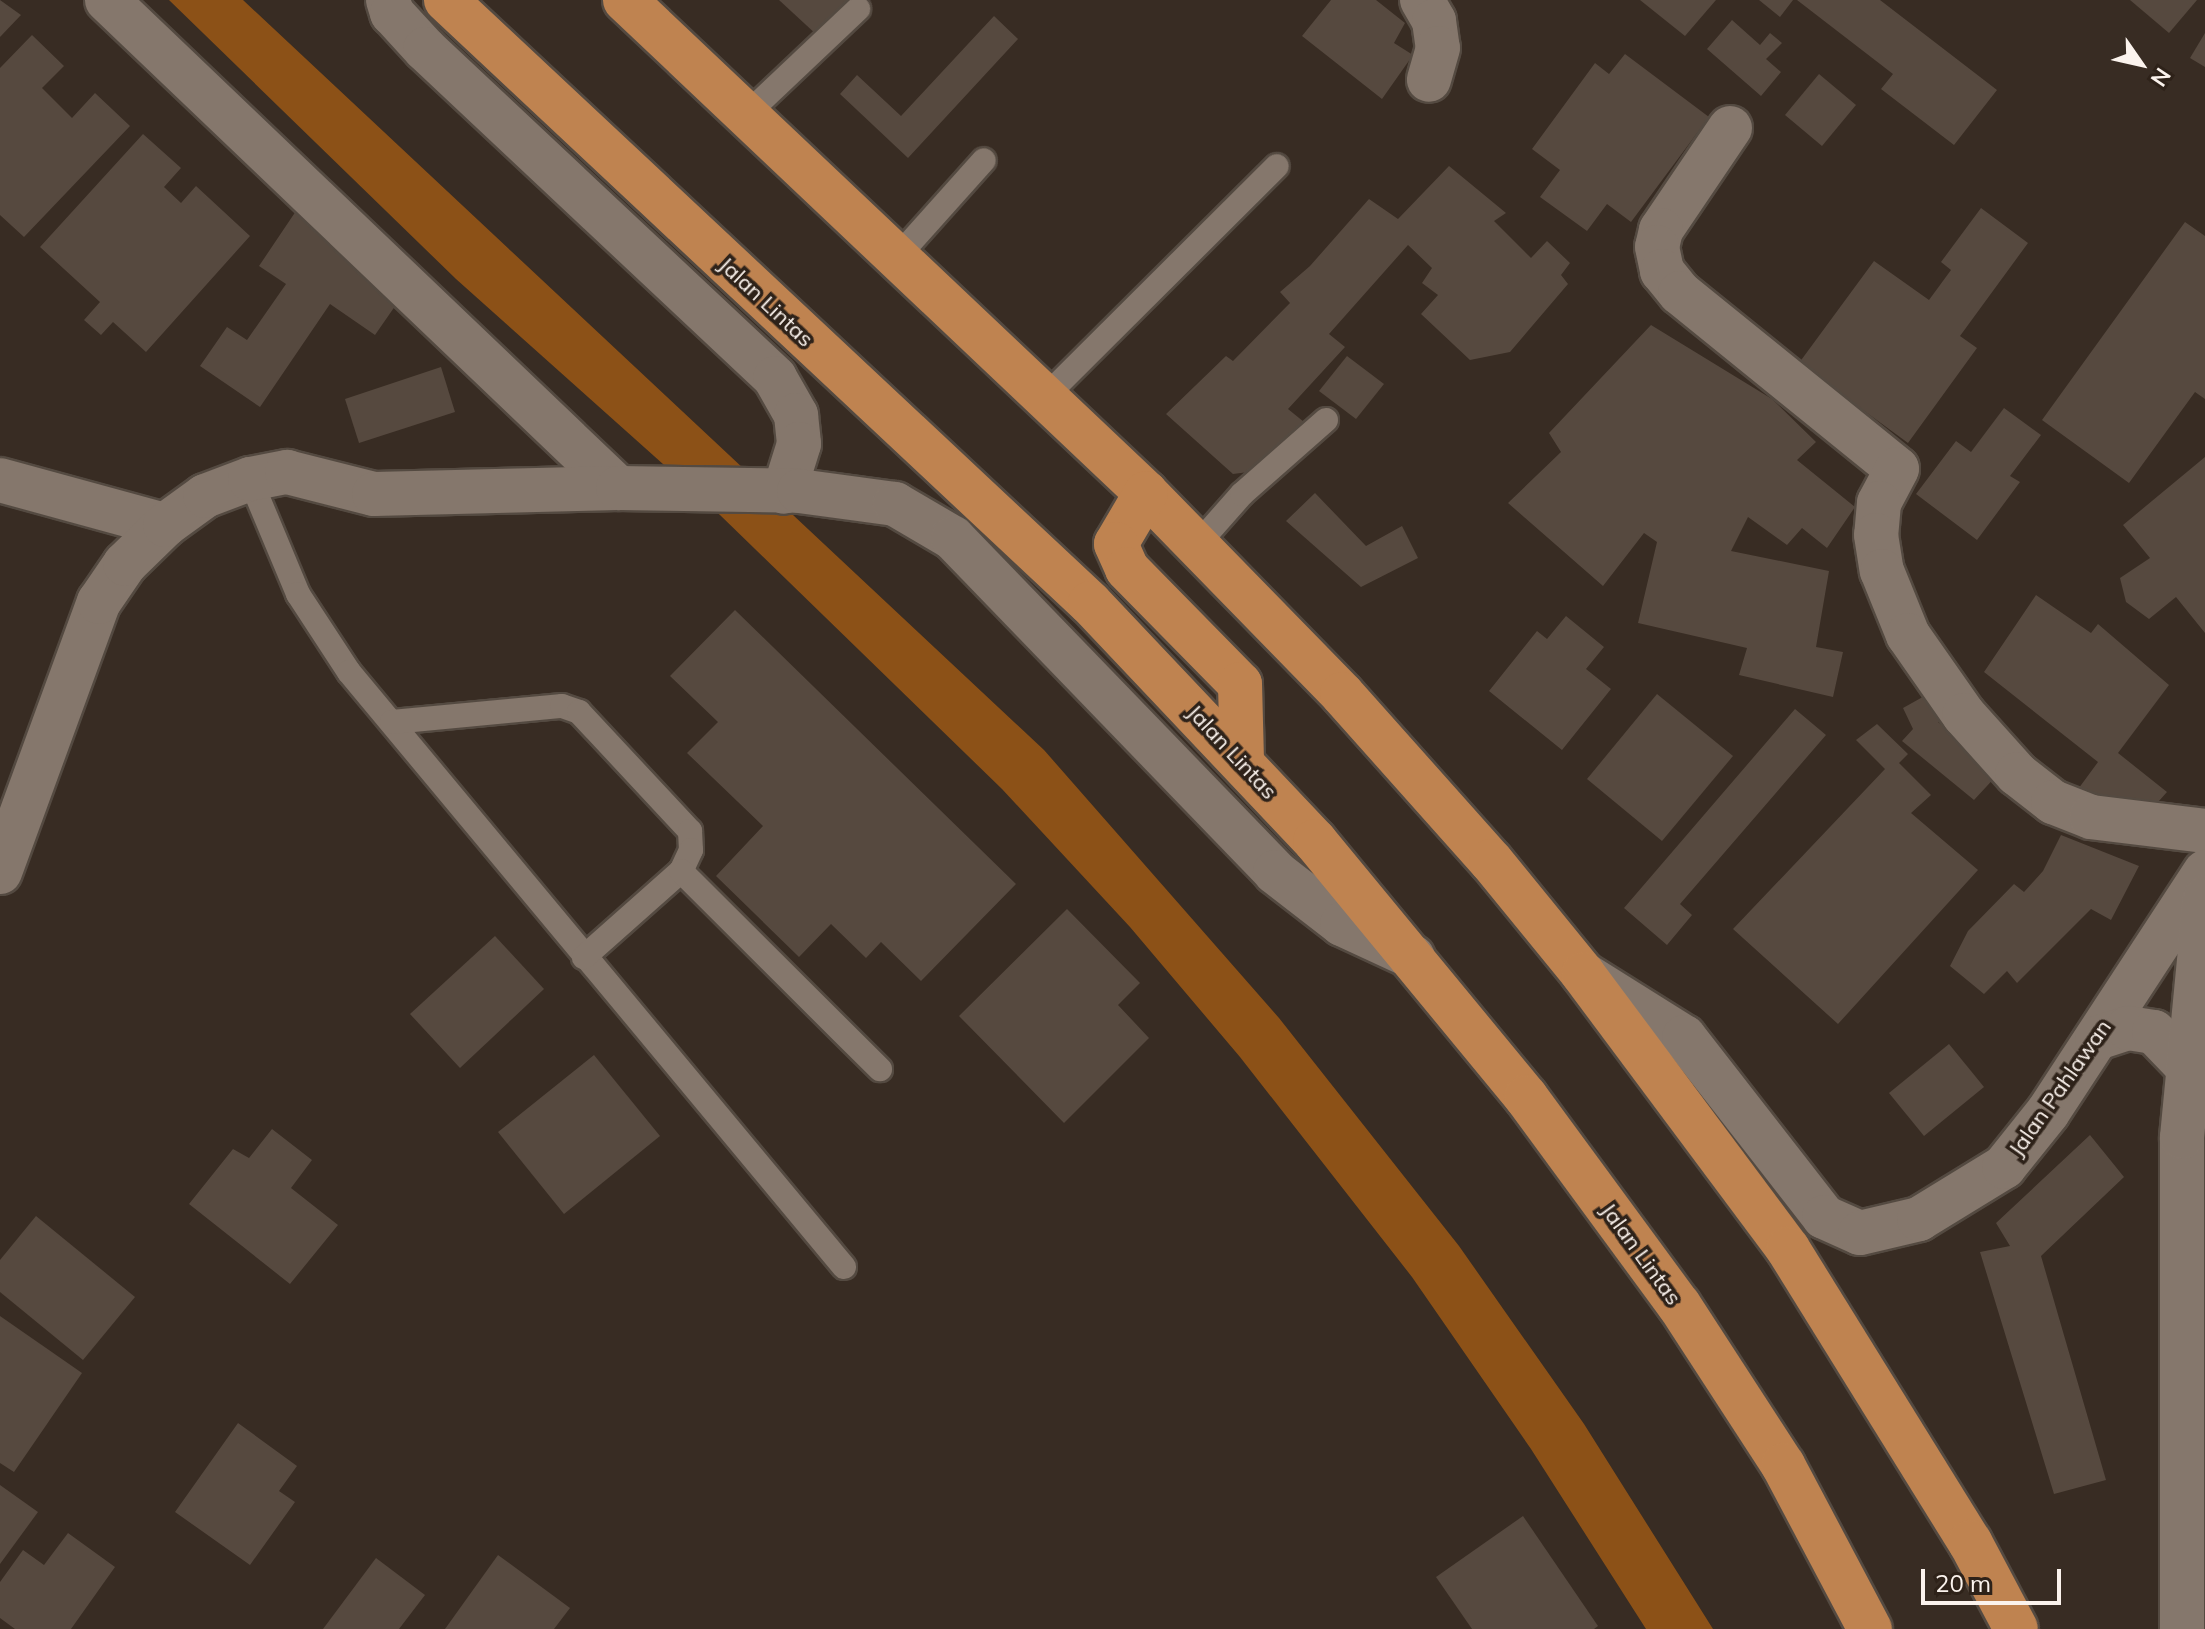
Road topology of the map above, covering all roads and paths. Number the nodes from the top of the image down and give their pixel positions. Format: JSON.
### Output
{"nodes":[{"id":1,"x":107,"y":0,"type":"edge"},
{"id":2,"x":388,"y":0,"type":"edge"},
{"id":3,"x":446,"y":0,"type":"edge"},
{"id":4,"x":1422,"y":0,"type":"edge"},
{"id":5,"x":636,"y":4,"type":"edge"},
{"id":6,"x":858,"y":9,"type":"dead end"},
{"id":7,"x":1429,"y":80,"type":"dead end"},
{"id":8,"x":747,"y":114,"type":"junction"},
{"id":9,"x":1730,"y":128,"type":"dead end"},
{"id":10,"x":984,"y":160,"type":"dead end"},
{"id":11,"x":1277,"y":166,"type":"dead end"},
{"id":12,"x":899,"y":255,"type":"junction"},
{"id":13,"x":1045,"y":397,"type":"junction"},
{"id":14,"x":1326,"y":420,"type":"dead end"},
{"id":15,"x":250,"y":479,"type":"junction"},
{"id":16,"x":0,"y":480,"type":"edge"},
{"id":17,"x":618,"y":488,"type":"junction"},
{"id":18,"x":784,"y":492,"type":"junction"},
{"id":19,"x":1146,"y":493,"type":"junction"},
{"id":20,"x":165,"y":525,"type":"junction"},
{"id":21,"x":1197,"y":545,"type":"junction"},
{"id":22,"x":392,"y":722,"type":"junction"},
{"id":23,"x":1242,"y":762,"type":"junction"},
{"id":24,"x":2205,"y":831,"type":"edge"},
{"id":25,"x":681,"y":871,"type":"junction"},
{"id":26,"x":0,"y":872,"type":"edge"},
{"id":27,"x":2205,"y":872,"type":"edge"},
{"id":28,"x":2205,"y":898,"type":"edge"},
{"id":29,"x":584,"y":957,"type":"junction"},
{"id":30,"x":1413,"y":957,"type":"junction"},
{"id":31,"x":1583,"y":974,"type":"junction"},
{"id":32,"x":2097,"y":1038,"type":"junction"},
{"id":33,"x":2185,"y":1064,"type":"junction"},
{"id":34,"x":880,"y":1069,"type":"dead end"},
{"id":35,"x":844,"y":1267,"type":"dead end"},
{"id":36,"x":2193,"y":1308,"type":"edge"},
{"id":37,"x":2193,"y":1535,"type":"edge"},
{"id":38,"x":1870,"y":1629,"type":"edge"},
{"id":39,"x":2016,"y":1629,"type":"edge"},
{"id":40,"x":2182,"y":1629,"type":"edge"}],
"edges":[{"from":1,"to":17,"type":"street"},
{"from":2,"to":18,"type":"street"},
{"from":3,"to":23,"type":"highway","name":"Jalan Lintas"},
{"from":4,"to":7,"type":"street"},
{"from":5,"to":8,"type":"highway"},
{"from":6,"to":8,"type":"lane"},
{"from":8,"to":12,"type":"highway"},
{"from":9,"to":24,"type":"street"},
{"from":10,"to":12,"type":"lane"},
{"from":11,"to":13,"type":"lane"},
{"from":12,"to":13,"type":"highway"},
{"from":13,"to":19,"type":"highway"},
{"from":14,"to":21,"type":"lane"},
{"from":15,"to":17,"type":"street"},
{"from":15,"to":20,"type":"street"},
{"from":15,"to":22,"type":"lane"},
{"from":16,"to":20,"type":"street"},
{"from":17,"to":18,"type":"street"},
{"from":18,"to":30,"type":"street"},
{"from":19,"to":21,"type":"highway"},
{"from":19,"to":23,"type":"highway"},
{"from":20,"to":26,"type":"street"},
{"from":21,"to":31,"type":"highway"},
{"from":22,"to":25,"type":"lane"},
{"from":22,"to":29,"type":"lane"},
{"from":23,"to":30,"type":"highway","name":"Jalan Lintas"},
{"from":25,"to":29,"type":"lane"},
{"from":25,"to":34,"type":"lane"},
{"from":27,"to":32,"type":"street","name":"Jalan Pahlawan"},
{"from":28,"to":33,"type":"street"},
{"from":29,"to":35,"type":"lane"},
{"from":30,"to":38,"type":"highway","name":"Jalan Lintas"},
{"from":31,"to":32,"type":"street","name":"Jalan Pahlawan"},
{"from":31,"to":39,"type":"highway"},
{"from":32,"to":33,"type":"street"},
{"from":33,"to":36,"type":"street"},
{"from":36,"to":37,"type":"street"},
{"from":37,"to":40,"type":"street"}]}
